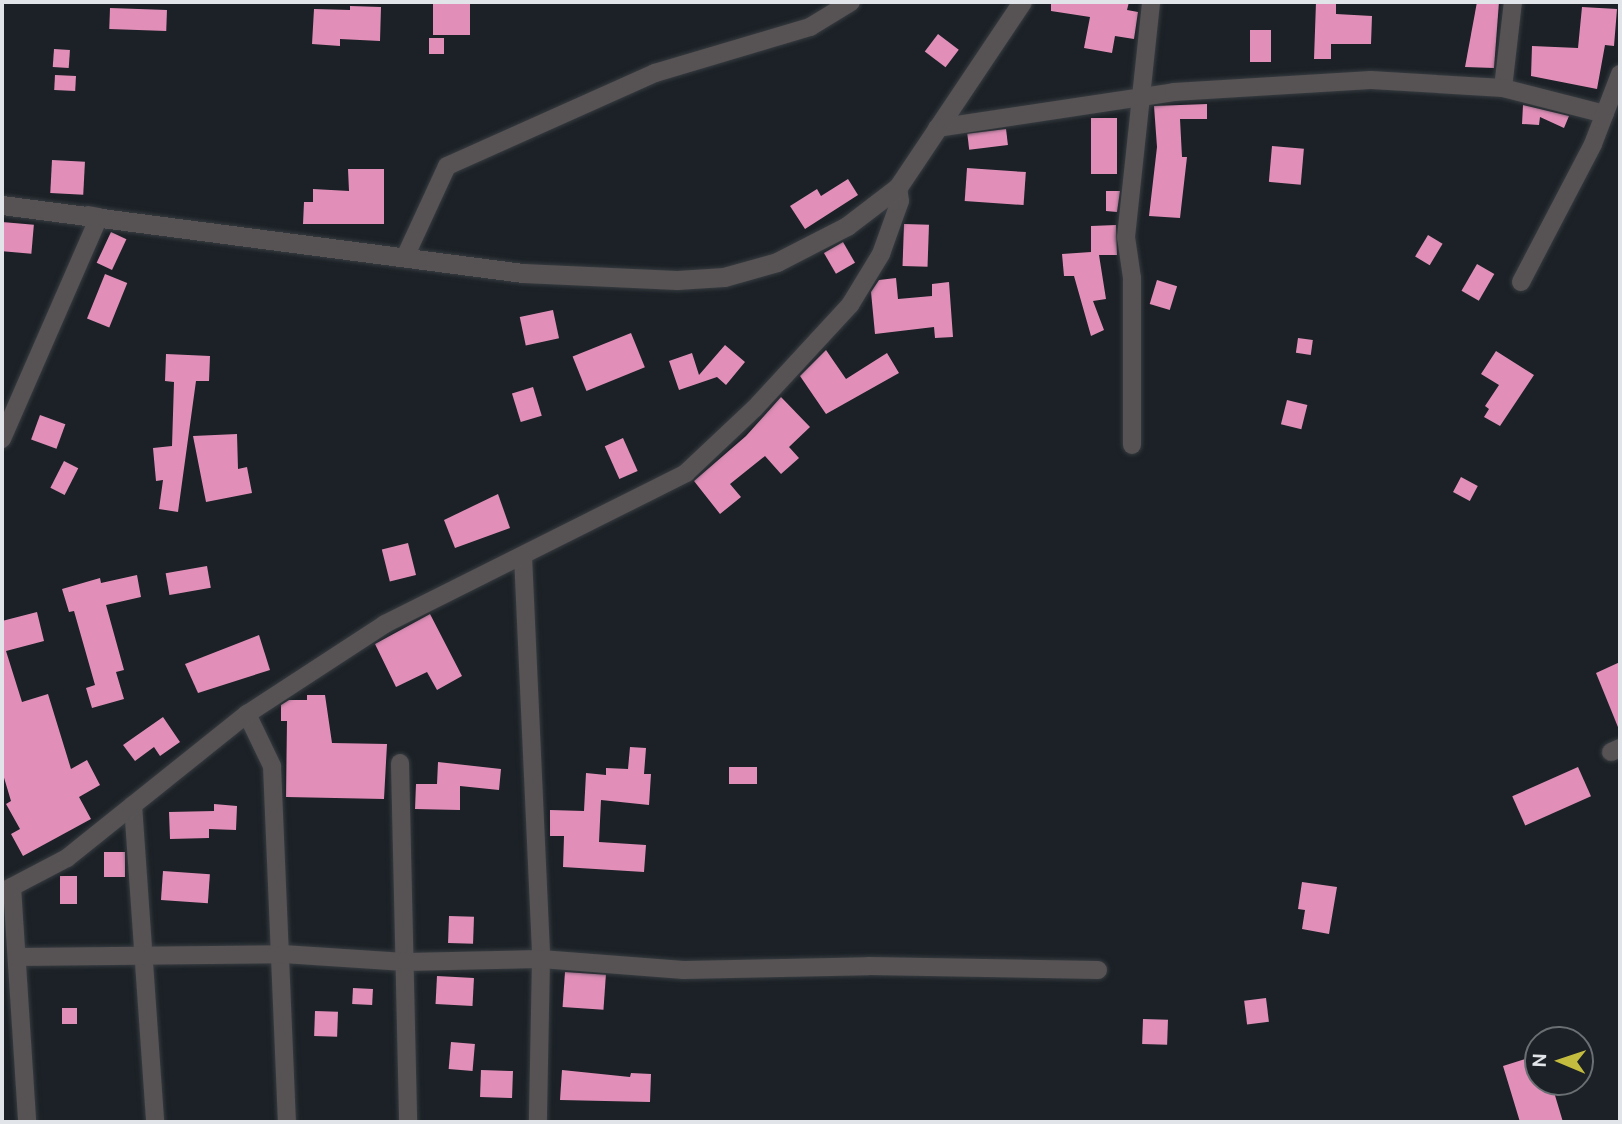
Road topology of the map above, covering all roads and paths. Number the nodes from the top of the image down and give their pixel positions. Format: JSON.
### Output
{"nodes":[{"id":1,"x":851,"y":2,"type":"edge"},
{"id":2,"x":1022,"y":2,"type":"edge"},
{"id":3,"x":1151,"y":2,"type":"edge"},
{"id":4,"x":1513,"y":2,"type":"edge"},
{"id":5,"x":1620,"y":74,"type":"edge"},
{"id":6,"x":1503,"y":88,"type":"junction"},
{"id":7,"x":1139,"y":99,"type":"junction"},
{"id":8,"x":1605,"y":114,"type":"junction"},
{"id":9,"x":937,"y":128,"type":"junction"},
{"id":10,"x":898,"y":187,"type":"junction"},
{"id":11,"x":2,"y":193,"type":"edge"},
{"id":12,"x":2,"y":205,"type":"edge"},
{"id":13,"x":99,"y":217,"type":"junction"},
{"id":14,"x":405,"y":257,"type":"junction"},
{"id":15,"x":1521,"y":282,"type":"dead end"},
{"id":16,"x":2,"y":439,"type":"edge"},
{"id":17,"x":1132,"y":445,"type":"dead end"},
{"id":18,"x":523,"y":556,"type":"junction"},
{"id":19,"x":247,"y":714,"type":"junction"},
{"id":20,"x":400,"y":763,"type":"dead end"},
{"id":21,"x":133,"y":805,"type":"junction"},
{"id":22,"x":7,"y":889,"type":"edge"},
{"id":23,"x":145,"y":954,"type":"junction"},
{"id":24,"x":283,"y":954,"type":"junction"},
{"id":25,"x":17,"y":957,"type":"junction"},
{"id":26,"x":541,"y":959,"type":"junction"},
{"id":27,"x":405,"y":962,"type":"junction"},
{"id":28,"x":1098,"y":970,"type":"dead end"},
{"id":29,"x":27,"y":1122,"type":"edge"},
{"id":30,"x":155,"y":1122,"type":"edge"},
{"id":31,"x":287,"y":1122,"type":"edge"},
{"id":32,"x":408,"y":1122,"type":"edge"},
{"id":33,"x":538,"y":1122,"type":"edge"}],
"edges":[{"from":1,"to":14,"type":"street"},
{"from":2,"to":9,"type":"street"},
{"from":3,"to":7,"type":"street"},
{"from":4,"to":6,"type":"street"},
{"from":5,"to":8,"type":"street"},
{"from":6,"to":7,"type":"street"},
{"from":6,"to":8,"type":"street"},
{"from":7,"to":9,"type":"street"},
{"from":7,"to":17,"type":"street"},
{"from":8,"to":15,"type":"street"},
{"from":9,"to":10,"type":"street"},
{"from":10,"to":14,"type":"street"},
{"from":10,"to":18,"type":"street"},
{"from":11,"to":13,"type":"street"},
{"from":12,"to":13,"type":"street"},
{"from":13,"to":14,"type":"street"},
{"from":13,"to":16,"type":"street"},
{"from":18,"to":19,"type":"street"},
{"from":18,"to":26,"type":"street"},
{"from":19,"to":21,"type":"street"},
{"from":19,"to":24,"type":"street"},
{"from":20,"to":27,"type":"street"},
{"from":21,"to":22,"type":"street"},
{"from":21,"to":23,"type":"street"},
{"from":22,"to":25,"type":"street"},
{"from":23,"to":24,"type":"street"},
{"from":23,"to":25,"type":"street"},
{"from":23,"to":30,"type":"street"},
{"from":24,"to":27,"type":"street"},
{"from":24,"to":31,"type":"street"},
{"from":25,"to":29,"type":"street"},
{"from":26,"to":27,"type":"street"},
{"from":26,"to":28,"type":"street"},
{"from":26,"to":33,"type":"street"},
{"from":27,"to":32,"type":"street"}]}
